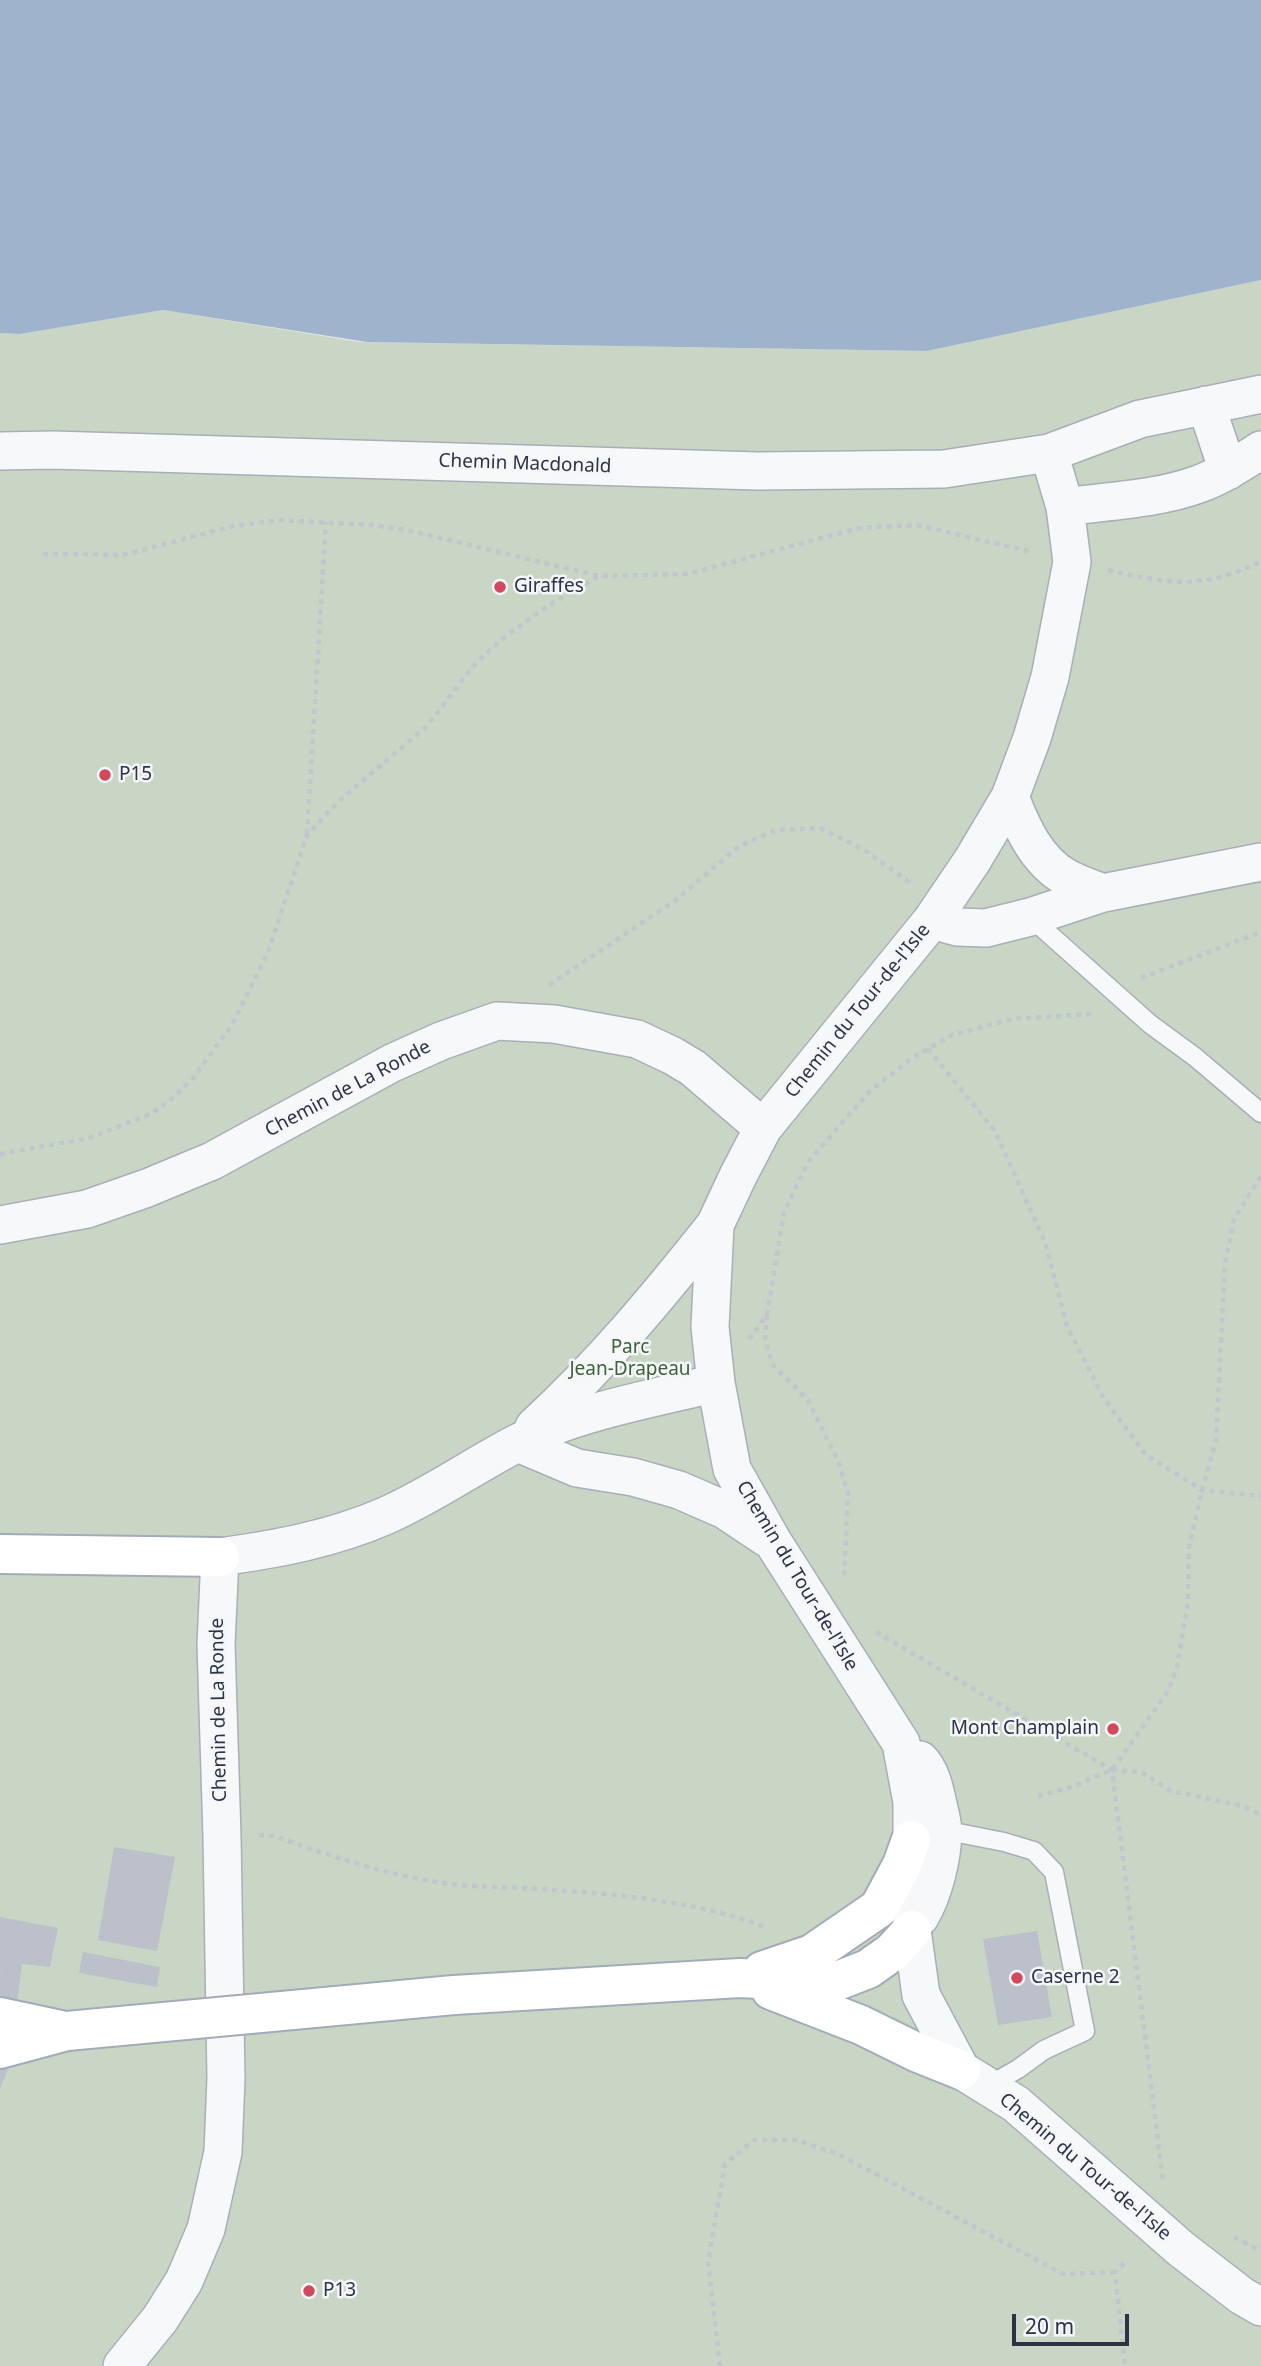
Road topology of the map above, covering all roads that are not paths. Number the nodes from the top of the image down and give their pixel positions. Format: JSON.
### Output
{"nodes":[{"id":1,"x":1261,"y":394,"type":"edge"},
{"id":2,"x":1206,"y":405,"type":"junction"},
{"id":3,"x":1261,"y":450,"type":"edge"},
{"id":4,"x":0,"y":451,"type":"edge"},
{"id":5,"x":1049,"y":453,"type":"junction"},
{"id":6,"x":1228,"y":471,"type":"junction"},
{"id":7,"x":1065,"y":507,"type":"junction"},
{"id":8,"x":1010,"y":797,"type":"junction"},
{"id":9,"x":1261,"y":862,"type":"edge"},
{"id":10,"x":1103,"y":893,"type":"junction"},
{"id":11,"x":1030,"y":917,"type":"junction"},
{"id":12,"x":932,"y":920,"type":"junction"},
{"id":13,"x":1261,"y":1113,"type":"edge"},
{"id":14,"x":763,"y":1128,"type":"junction"},
{"id":15,"x":0,"y":1224,"type":"edge"},
{"id":16,"x":715,"y":1225,"type":"junction"},
{"id":17,"x":716,"y":1382,"type":"junction"},
{"id":18,"x":518,"y":1443,"type":"junction"},
{"id":19,"x":773,"y":1542,"type":"junction"},
{"id":20,"x":0,"y":1555,"type":"edge"},
{"id":21,"x":220,"y":1557,"type":"junction"},
{"id":22,"x":927,"y":1835,"type":"junction"},
{"id":23,"x":912,"y":1930,"type":"junction"},
{"id":24,"x":740,"y":1978,"type":"junction"},
{"id":25,"x":0,"y":2017,"type":"edge"},
{"id":26,"x":67,"y":2031,"type":"junction"},
{"id":27,"x":0,"y":2049,"type":"edge"},
{"id":28,"x":975,"y":2078,"type":"junction"},
{"id":29,"x":1261,"y":2307,"type":"edge"},
{"id":30,"x":122,"y":2366,"type":"edge"}],
"edges":[{"from":1,"to":2,"type":"street","name":"Chemin Macdonald"},
{"from":2,"to":5,"type":"street","name":"Chemin Macdonald"},
{"from":2,"to":6,"type":"street"},
{"from":3,"to":6,"type":"street"},
{"from":4,"to":5,"type":"street","name":"Chemin Macdonald"},
{"from":5,"to":7,"type":"street"},
{"from":6,"to":7,"type":"street"},
{"from":7,"to":8,"type":"street"},
{"from":8,"to":10,"type":"street"},
{"from":8,"to":12,"type":"street"},
{"from":9,"to":10,"type":"street","name":"Chemin du Tour-de-l'Isle"},
{"from":10,"to":11,"type":"street","name":"Chemin du Tour-de-l'Isle"},
{"from":11,"to":12,"type":"street","name":"Chemin du Tour-de-l'Isle"},
{"from":11,"to":13,"type":"lane"},
{"from":12,"to":14,"type":"street","name":"Chemin du Tour-de-l'Isle"},
{"from":14,"to":15,"type":"street","name":"Chemin de La Ronde"},
{"from":14,"to":16,"type":"street","name":"Chemin du Tour-de-l'Isle"},
{"from":16,"to":17,"type":"street","name":"Chemin du Tour-de-l'Isle"},
{"from":16,"to":18,"type":"street"},
{"from":17,"to":18,"type":"street"},
{"from":17,"to":19,"type":"street","name":"Chemin du Tour-de-l'Isle"},
{"from":18,"to":19,"type":"street"},
{"from":18,"to":21,"type":"street"},
{"from":19,"to":22,"type":"street","name":"Chemin du Tour-de-l'Isle"},
{"from":20,"to":21,"type":"main road"},
{"from":21,"to":30,"type":"street","name":"Chemin de La Ronde"},
{"from":22,"to":23,"type":"street","name":"Chemin du Tour-de-l'Isle"},
{"from":22,"to":24,"type":"main road"},
{"from":22,"to":28,"type":"lane"},
{"from":23,"to":24,"type":"main road"},
{"from":23,"to":28,"type":"street","name":"Chemin du Tour-de-l'Isle"},
{"from":24,"to":26,"type":"main road","bridge":true},
{"from":24,"to":28,"type":"main road"},
{"from":25,"to":26,"type":"main road"},
{"from":26,"to":27,"type":"main road"},
{"from":28,"to":29,"type":"street","name":"Chemin du Tour-de-l'Isle"}]}
